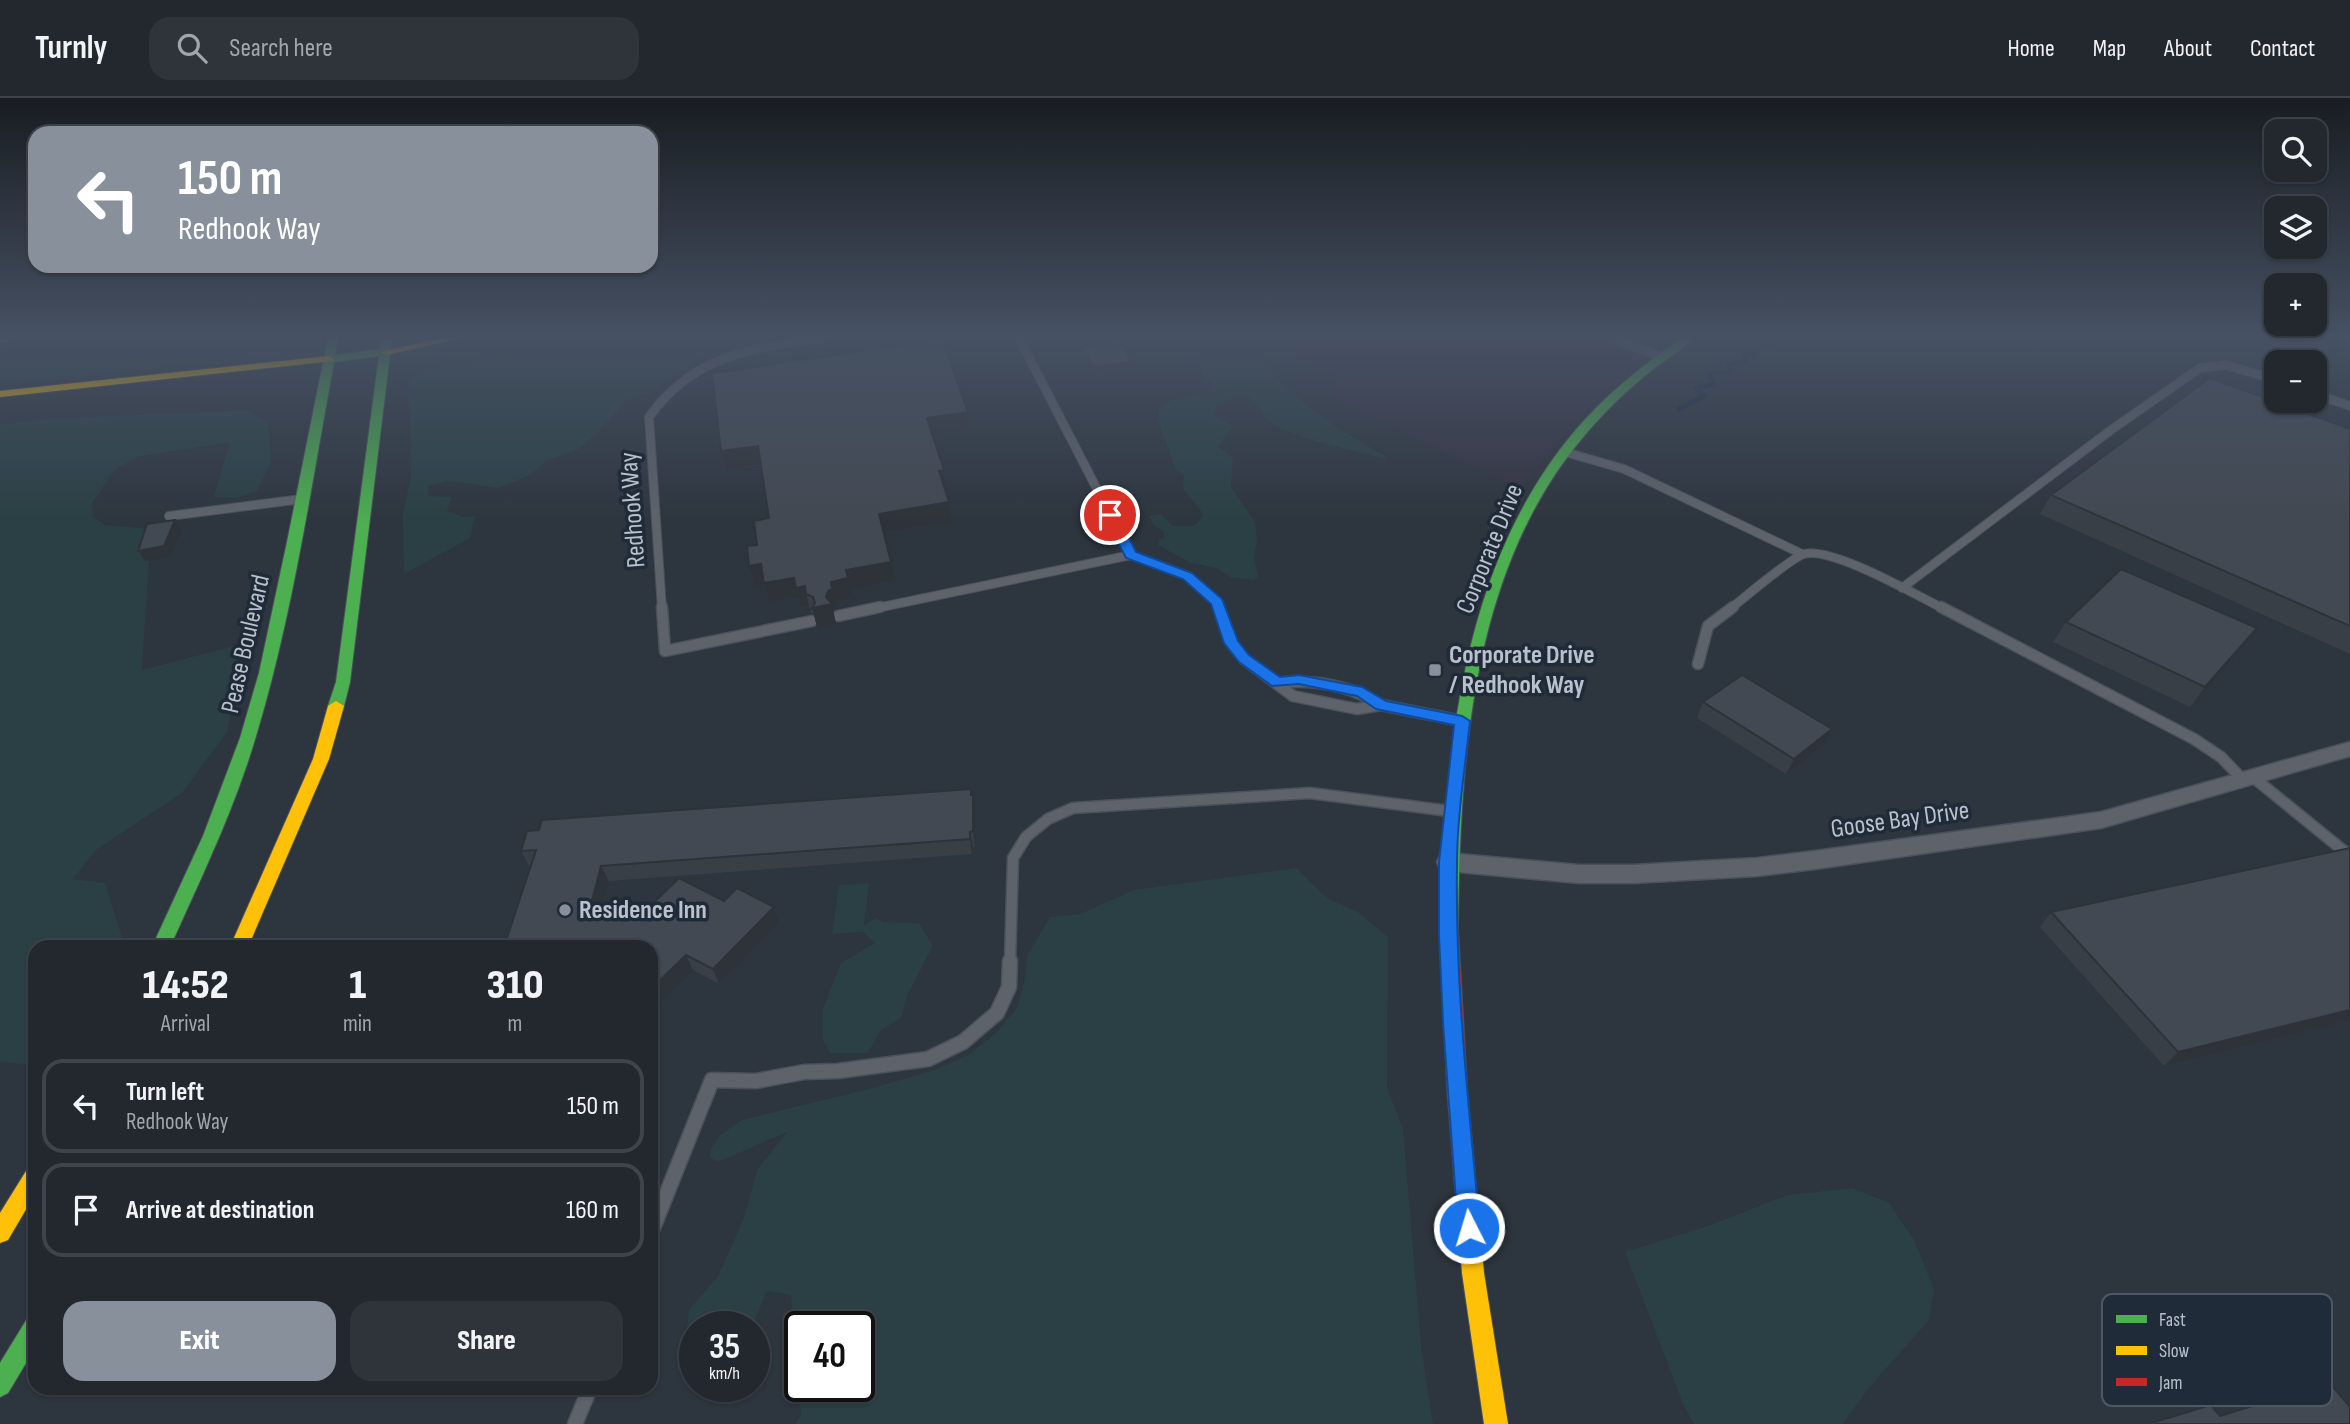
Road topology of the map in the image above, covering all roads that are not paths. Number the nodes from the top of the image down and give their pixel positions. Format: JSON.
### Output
{"nodes":[{"id":1,"x":321,"y":400,"type":"edge"},
{"id":2,"x":380,"y":400,"type":"edge"},
{"id":3,"x":659,"y":400,"type":"edge"},
{"id":4,"x":1051,"y":400,"type":"edge"},
{"id":5,"x":1611,"y":400,"type":"edge"},
{"id":6,"x":2154,"y":400,"type":"edge"},
{"id":7,"x":2332,"y":400,"type":"edge"},
{"id":8,"x":2350,"y":406,"type":"edge"},
{"id":9,"x":1565,"y":452,"type":"junction"},
{"id":10,"x":302,"y":499,"type":"junction"},
{"id":11,"x":169,"y":516,"type":"dead end"},
{"id":12,"x":1802,"y":554,"type":"junction"},
{"id":13,"x":1131,"y":555,"type":"junction"},
{"id":14,"x":1902,"y":588,"type":"junction"},
{"id":15,"x":838,"y":616,"type":"dead end"},
{"id":16,"x":812,"y":621,"type":"edge"},
{"id":17,"x":1699,"y":664,"type":"dead end"},
{"id":18,"x":1277,"y":683,"type":"junction"},
{"id":19,"x":1381,"y":705,"type":"junction"},
{"id":20,"x":1462,"y":721,"type":"junction"},
{"id":21,"x":2350,"y":749,"type":"edge"},
{"id":22,"x":2249,"y":780,"type":"junction"},
{"id":23,"x":1452,"y":811,"type":"junction"},
{"id":24,"x":2350,"y":856,"type":"edge"},
{"id":25,"x":1448,"y":862,"type":"junction"},
{"id":26,"x":164,"y":940,"type":"edge"},
{"id":27,"x":242,"y":940,"type":"edge"},
{"id":28,"x":28,"y":1187,"type":"edge"},
{"id":29,"x":658,"y":1215,"type":"edge"},
{"id":30,"x":0,"y":1233,"type":"edge"},
{"id":31,"x":28,"y":1339,"type":"edge"},
{"id":32,"x":0,"y":1385,"type":"edge"},
{"id":33,"x":587,"y":1395,"type":"edge"},
{"id":34,"x":575,"y":1424,"type":"edge"},
{"id":35,"x":1496,"y":1424,"type":"edge"}],
"edges":[{"from":1,"to":10,"type":"main road","name":"Pease Boulevard"},
{"from":2,"to":27,"type":"main road"},
{"from":3,"to":16,"type":"lane","name":"Redhook Way"},
{"from":4,"to":13,"type":"lane"},
{"from":5,"to":9,"type":"main road","name":"Corporate Drive"},
{"from":6,"to":14,"type":"lane"},
{"from":7,"to":8,"type":"lane"},
{"from":9,"to":12,"type":"lane"},
{"from":9,"to":20,"type":"main road","name":"Corporate Drive"},
{"from":10,"to":11,"type":"lane"},
{"from":10,"to":26,"type":"main road","name":"Pease Boulevard"},
{"from":12,"to":14,"type":"lane"},
{"from":12,"to":17,"type":"lane"},
{"from":13,"to":15,"type":"lane"},
{"from":13,"to":18,"type":"lane"},
{"from":14,"to":22,"type":"lane"},
{"from":18,"to":19,"type":"lane"},
{"from":18,"to":19,"type":"lane"},
{"from":19,"to":20,"type":"lane"},
{"from":20,"to":23,"type":"main road","name":"Corporate Drive"},
{"from":21,"to":22,"type":"street","name":"Goose Bay Drive"},
{"from":22,"to":24,"type":"lane"},
{"from":22,"to":25,"type":"street","name":"Goose Bay Drive"},
{"from":23,"to":25,"type":"main road","name":"Corporate Drive"},
{"from":23,"to":29,"type":"lane"},
{"from":25,"to":35,"type":"main road","name":"Corporate Drive"},
{"from":28,"to":30,"type":"main road"},
{"from":31,"to":32,"type":"main road"},
{"from":33,"to":34,"type":"lane"}]}
